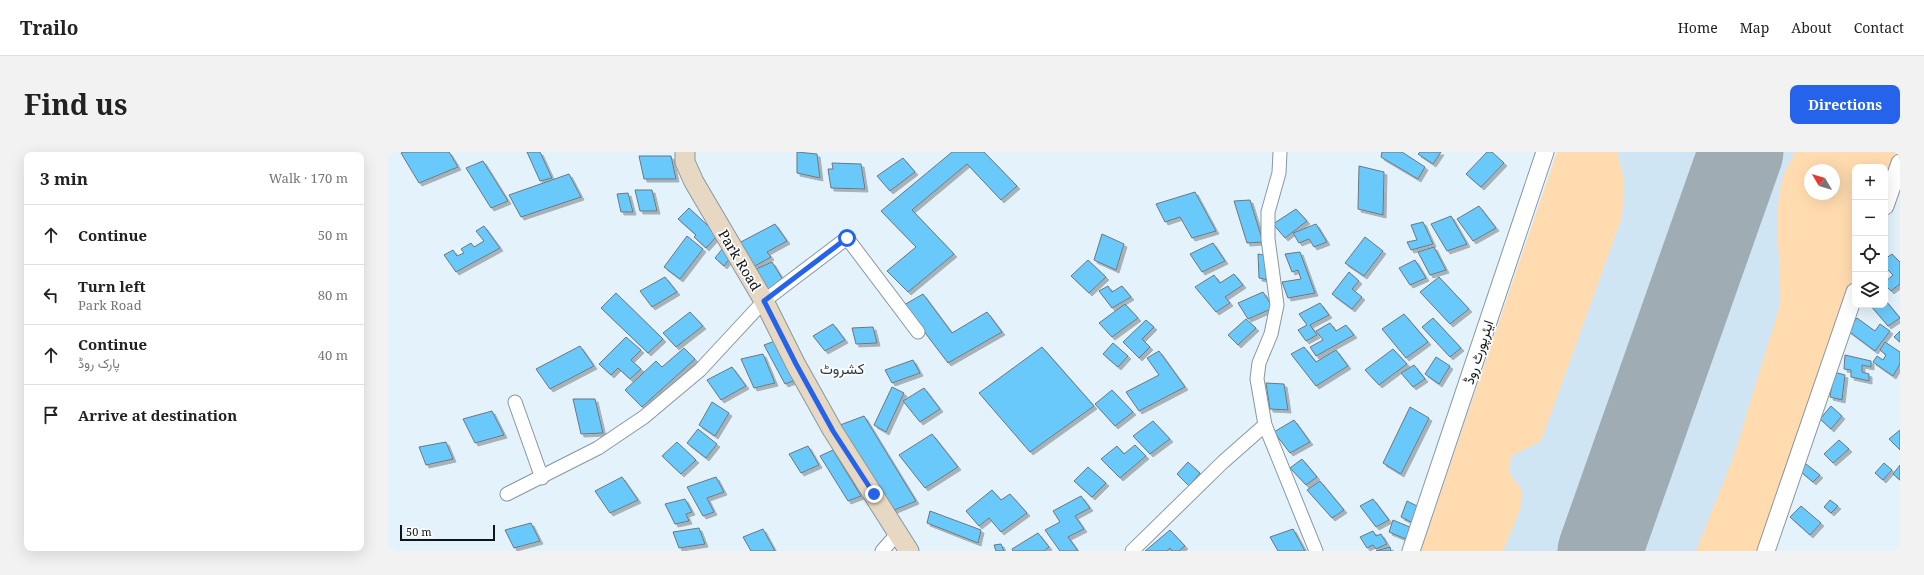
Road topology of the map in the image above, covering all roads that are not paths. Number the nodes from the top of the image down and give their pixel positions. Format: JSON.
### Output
{"nodes":[{"id":1,"x":685,"y":152,"type":"edge"},
{"id":2,"x":1280,"y":152,"type":"edge"},
{"id":3,"x":1545,"y":152,"type":"edge"},
{"id":4,"x":1900,"y":164,"type":"edge"},
{"id":5,"x":1887,"y":200,"type":"edge"},
{"id":6,"x":764,"y":301,"type":"junction"},
{"id":7,"x":1852,"y":301,"type":"edge"},
{"id":8,"x":918,"y":332,"type":"dead end"},
{"id":9,"x":515,"y":402,"type":"dead end"},
{"id":10,"x":1265,"y":424,"type":"junction"},
{"id":11,"x":542,"y":478,"type":"junction"},
{"id":12,"x":507,"y":494,"type":"dead end"},
{"id":13,"x":898,"y":533,"type":"junction"},
{"id":14,"x":882,"y":551,"type":"edge"},
{"id":15,"x":909,"y":551,"type":"edge"},
{"id":16,"x":1132,"y":551,"type":"edge"},
{"id":17,"x":1316,"y":551,"type":"edge"},
{"id":18,"x":1411,"y":551,"type":"edge"},
{"id":19,"x":1766,"y":551,"type":"edge"}],
"edges":[{"from":1,"to":6,"type":"main road","name":"Park Road"},
{"from":2,"to":10,"type":"street"},
{"from":3,"to":18,"type":"street","name":"ایئرپورٹ روڈ"},
{"from":4,"to":5,"type":"street"},
{"from":6,"to":8,"type":"street"},
{"from":6,"to":11,"type":"street"},
{"from":6,"to":13,"type":"main road","name":"Park Road"},
{"from":7,"to":19,"type":"street"},
{"from":9,"to":11,"type":"street"},
{"from":10,"to":16,"type":"street"},
{"from":10,"to":17,"type":"street"},
{"from":11,"to":12,"type":"street"},
{"from":13,"to":14,"type":"street"},
{"from":13,"to":15,"type":"main road","name":"Park Road"}]}
